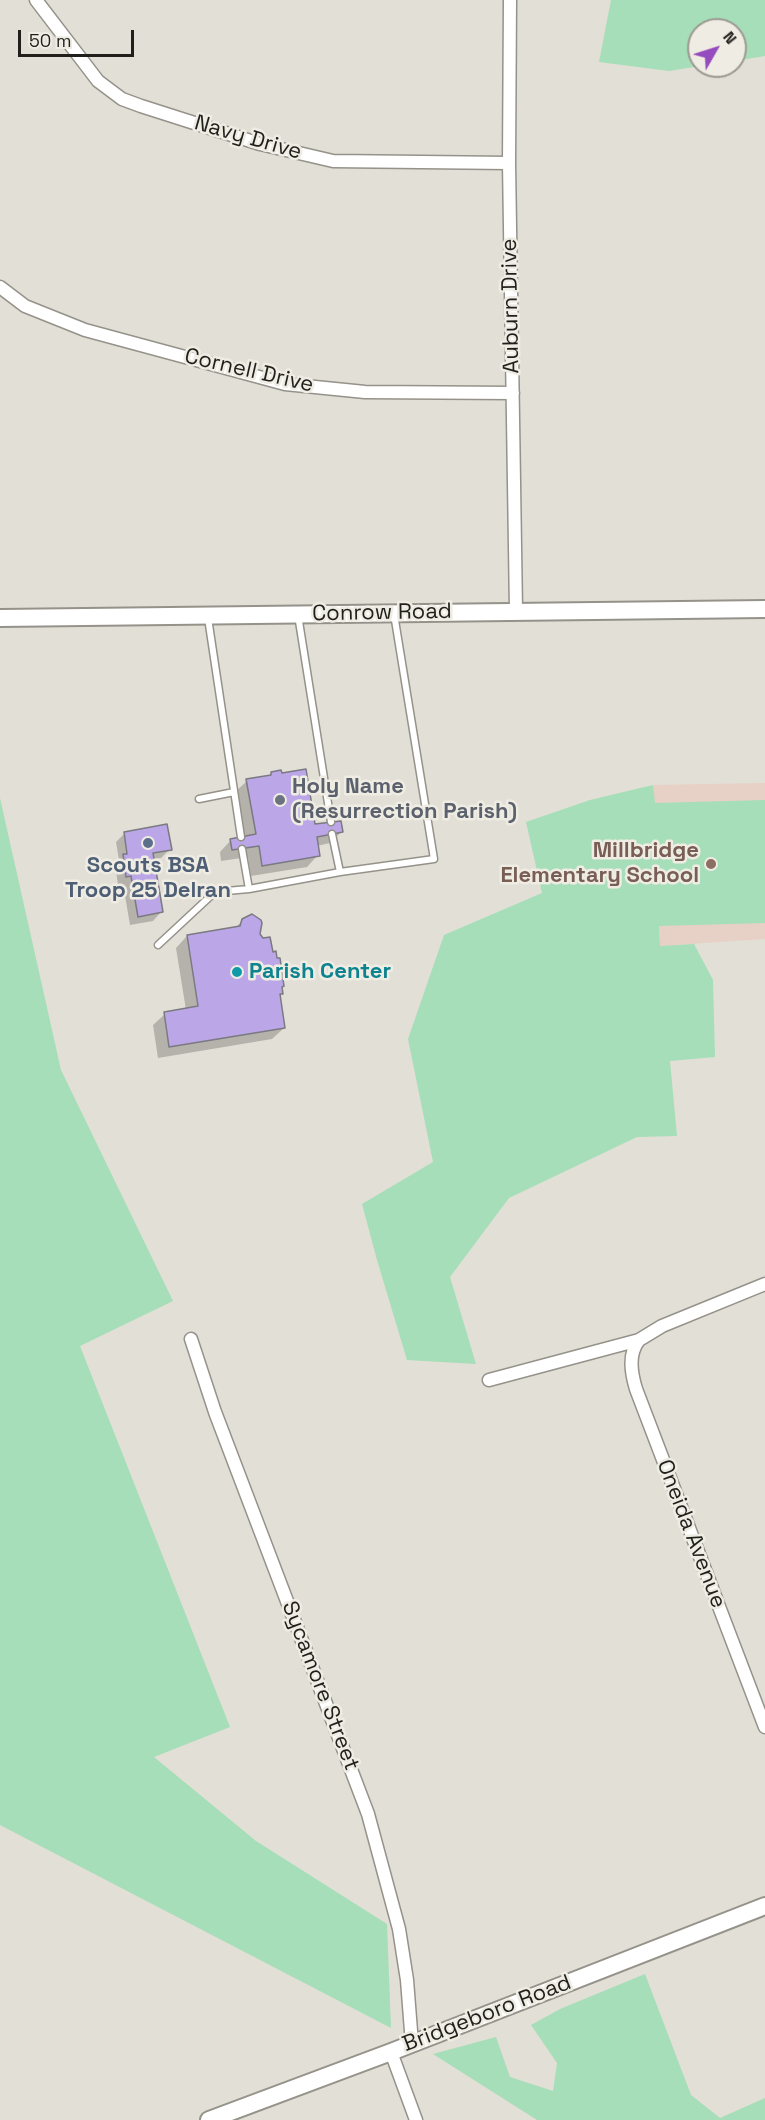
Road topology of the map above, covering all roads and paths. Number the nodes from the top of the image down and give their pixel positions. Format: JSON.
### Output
{"nodes":[{"id":1,"x":36,"y":0,"type":"edge"},
{"id":2,"x":510,"y":0,"type":"edge"},
{"id":3,"x":509,"y":163,"type":"junction"},
{"id":4,"x":0,"y":287,"type":"edge"},
{"id":5,"x":513,"y":393,"type":"junction"},
{"id":6,"x":765,"y":609,"type":"edge"},
{"id":7,"x":516,"y":611,"type":"junction"},
{"id":8,"x":394,"y":613,"type":"junction"},
{"id":9,"x":298,"y":614,"type":"junction"},
{"id":10,"x":207,"y":615,"type":"junction"},
{"id":11,"x":0,"y":618,"type":"edge"},
{"id":12,"x":234,"y":792,"type":"junction"},
{"id":13,"x":199,"y":799,"type":"dead end"},
{"id":14,"x":331,"y":822,"type":"dead end"},
{"id":15,"x":332,"y":834,"type":"dead end"},
{"id":16,"x":241,"y":837,"type":"dead end"},
{"id":17,"x":242,"y":849,"type":"dead end"},
{"id":18,"x":340,"y":872,"type":"junction"},
{"id":19,"x":249,"y":889,"type":"junction"},
{"id":20,"x":158,"y":945,"type":"dead end"},
{"id":21,"x":765,"y":1284,"type":"edge"},
{"id":22,"x":191,"y":1339,"type":"dead end"},
{"id":23,"x":639,"y":1340,"type":"junction"},
{"id":24,"x":489,"y":1380,"type":"dead end"},
{"id":25,"x":765,"y":1727,"type":"edge"},
{"id":26,"x":765,"y":1906,"type":"edge"},
{"id":27,"x":412,"y":2044,"type":"junction"},
{"id":28,"x":391,"y":2052,"type":"junction"},
{"id":29,"x":227,"y":2117,"type":"edge"},
{"id":30,"x":209,"y":2120,"type":"edge"},
{"id":31,"x":416,"y":2120,"type":"edge"}],
"edges":[{"from":1,"to":3,"type":"street","name":"Navy Drive"},
{"from":2,"to":3,"type":"street","name":"Auburn Drive"},
{"from":3,"to":5,"type":"street","name":"Auburn Drive"},
{"from":4,"to":5,"type":"street","name":"Cornell Drive"},
{"from":5,"to":7,"type":"street","name":"Auburn Drive"},
{"from":6,"to":7,"type":"street","name":"Conrow Road"},
{"from":7,"to":8,"type":"street","name":"Conrow Road"},
{"from":8,"to":9,"type":"street","name":"Conrow Road"},
{"from":8,"to":18,"type":"lane"},
{"from":9,"to":10,"type":"street","name":"Conrow Road"},
{"from":9,"to":14,"type":"lane"},
{"from":10,"to":11,"type":"street","name":"Conrow Road"},
{"from":10,"to":12,"type":"lane"},
{"from":12,"to":13,"type":"lane"},
{"from":12,"to":16,"type":"lane"},
{"from":15,"to":18,"type":"lane"},
{"from":17,"to":19,"type":"lane"},
{"from":18,"to":19,"type":"lane"},
{"from":19,"to":20,"type":"lane"},
{"from":21,"to":23,"type":"street"},
{"from":22,"to":27,"type":"street","name":"Sycamore Street"},
{"from":23,"to":24,"type":"street"},
{"from":23,"to":25,"type":"street","name":"Oneida Avenue"},
{"from":26,"to":27,"type":"street","name":"Bridgeboro Road"},
{"from":27,"to":28,"type":"street","name":"Bridgeboro Road"},
{"from":28,"to":29,"type":"street","name":"Bridgeboro Road"},
{"from":28,"to":31,"type":"street"},
{"from":29,"to":30,"type":"street","name":"Bridgeboro Road"}]}
